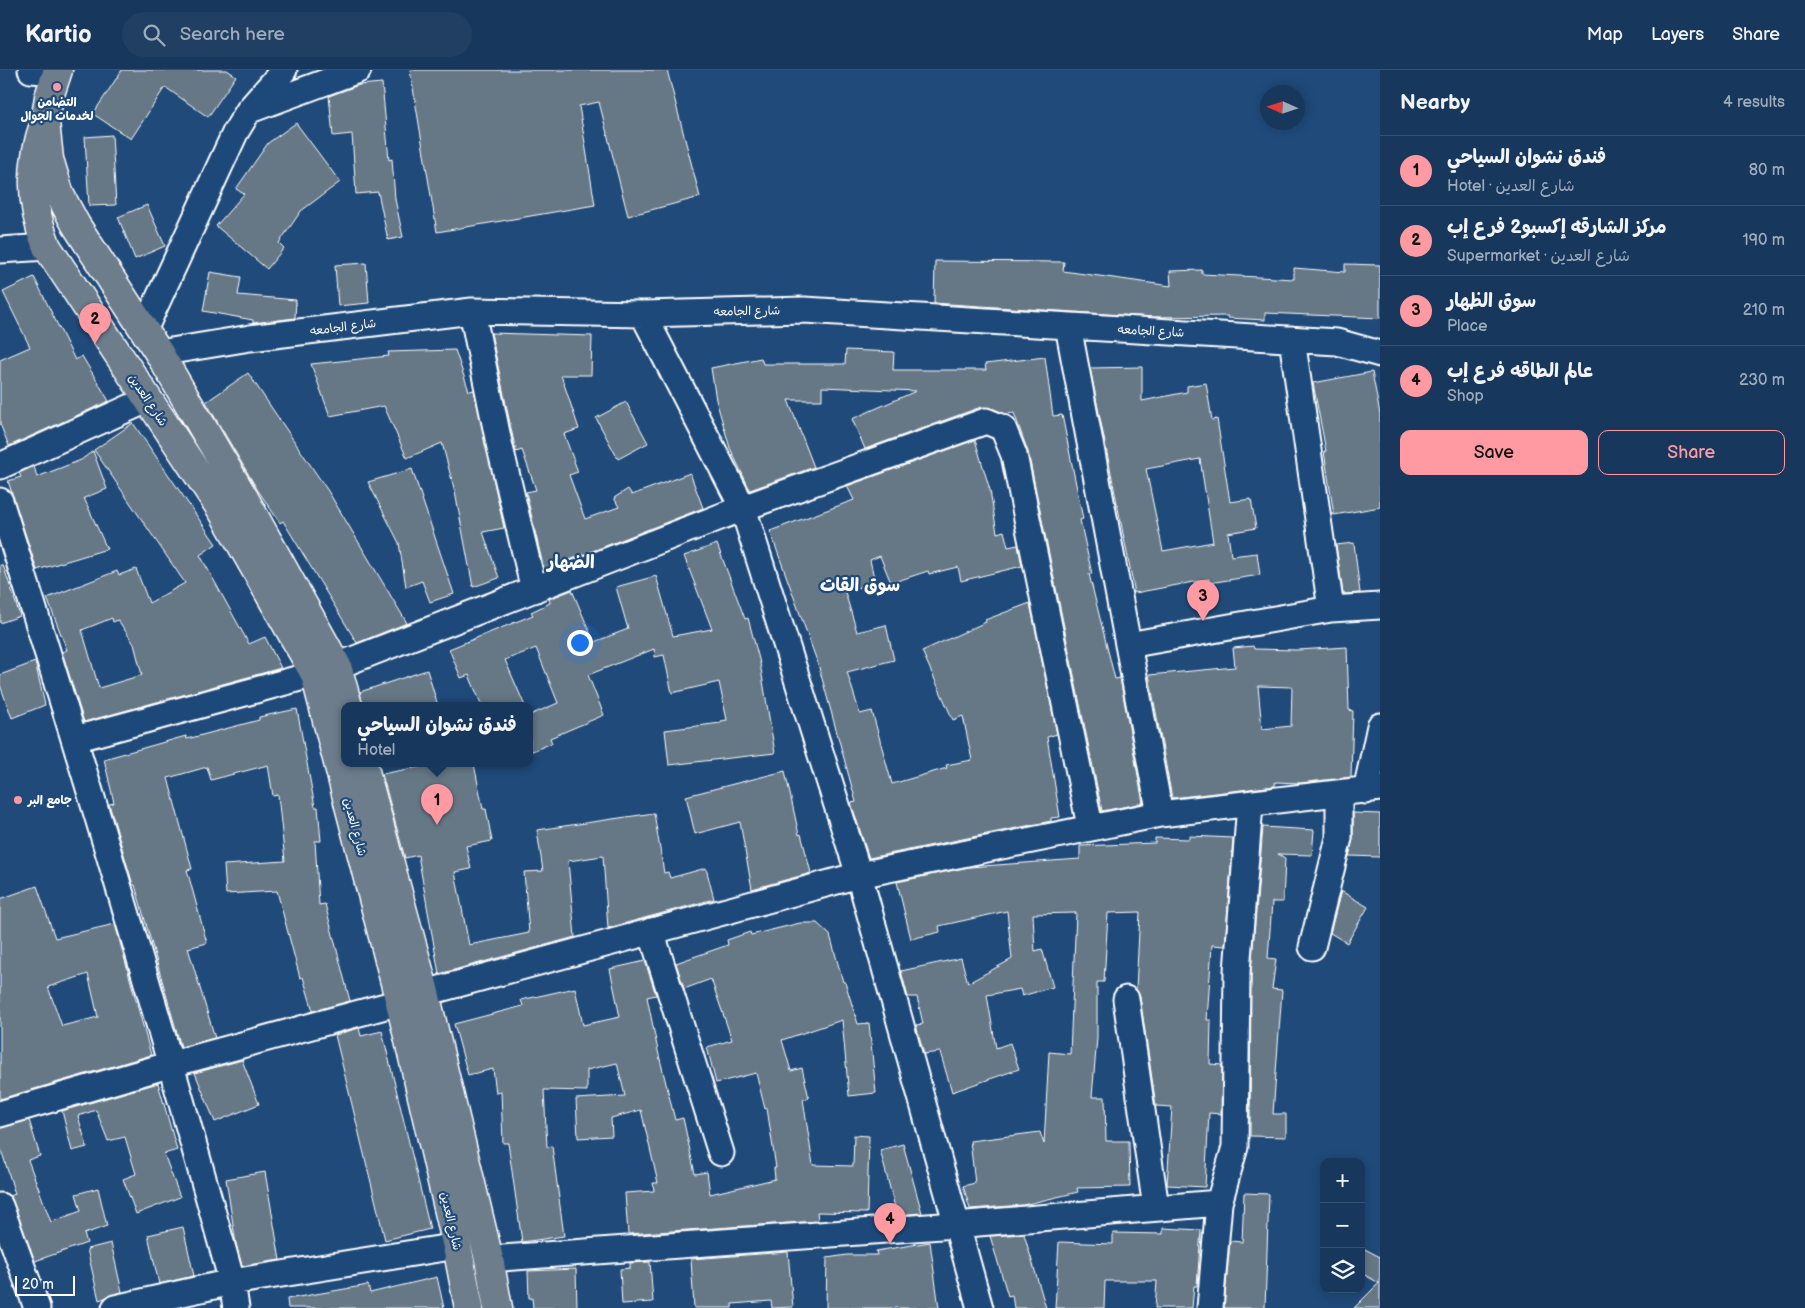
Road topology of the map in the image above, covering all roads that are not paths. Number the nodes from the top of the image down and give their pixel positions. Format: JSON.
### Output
{"nodes":[{"id":1,"x":30,"y":70,"type":"edge"},
{"id":2,"x":284,"y":70,"type":"edge"},
{"id":3,"x":358,"y":70,"type":"edge"},
{"id":4,"x":58,"y":71,"type":"edge"},
{"id":5,"x":249,"y":110,"type":"junction"},
{"id":6,"x":45,"y":122,"type":"junction"},
{"id":7,"x":47,"y":247,"type":"junction"},
{"id":8,"x":0,"y":250,"type":"edge"},
{"id":9,"x":472,"y":311,"type":"junction"},
{"id":10,"x":642,"y":314,"type":"junction"},
{"id":11,"x":1068,"y":326,"type":"junction"},
{"id":12,"x":144,"y":330,"type":"junction"},
{"id":13,"x":1380,"y":336,"type":"edge"},
{"id":14,"x":1292,"y":340,"type":"junction"},
{"id":15,"x":1336,"y":342,"type":"junction"},
{"id":16,"x":159,"y":353,"type":"junction"},
{"id":17,"x":1380,"y":354,"type":"edge"},
{"id":18,"x":147,"y":400,"type":"junction"},
{"id":19,"x":2,"y":460,"type":"edge"},
{"id":20,"x":0,"y":501,"type":"edge"},
{"id":21,"x":743,"y":508,"type":"junction"},
{"id":22,"x":534,"y":590,"type":"junction"},
{"id":23,"x":1380,"y":606,"type":"edge"},
{"id":24,"x":1331,"y":609,"type":"junction"},
{"id":25,"x":1128,"y":645,"type":"junction"},
{"id":26,"x":326,"y":670,"type":"junction"},
{"id":27,"x":346,"y":702,"type":"edge"},
{"id":28,"x":1380,"y":726,"type":"edge"},
{"id":29,"x":341,"y":727,"type":"edge"},
{"id":30,"x":75,"y":739,"type":"junction"},
{"id":31,"x":352,"y":767,"type":"edge"},
{"id":32,"x":364,"y":767,"type":"edge"},
{"id":33,"x":1373,"y":790,"type":"edge"},
{"id":34,"x":1339,"y":794,"type":"junction"},
{"id":35,"x":1250,"y":804,"type":"junction"},
{"id":36,"x":1160,"y":814,"type":"junction"},
{"id":37,"x":1090,"y":826,"type":"junction"},
{"id":38,"x":859,"y":875,"type":"junction"},
{"id":39,"x":651,"y":931,"type":"junction"},
{"id":40,"x":1312,"y":947,"type":"dead end"},
{"id":41,"x":412,"y":997,"type":"junction"},
{"id":42,"x":1126,"y":999,"type":"dead end"},
{"id":43,"x":172,"y":1064,"type":"junction"},
{"id":44,"x":0,"y":1114,"type":"edge"},
{"id":45,"x":721,"y":1153,"type":"dead end"},
{"id":46,"x":1219,"y":1203,"type":"junction"},
{"id":47,"x":0,"y":1206,"type":"edge"},
{"id":48,"x":1156,"y":1208,"type":"junction"},
{"id":49,"x":955,"y":1225,"type":"junction"},
{"id":50,"x":458,"y":1246,"type":"junction"},
{"id":51,"x":489,"y":1259,"type":"junction"},
{"id":52,"x":232,"y":1282,"type":"junction"},
{"id":53,"x":37,"y":1308,"type":"edge"},
{"id":54,"x":115,"y":1308,"type":"edge"},
{"id":55,"x":236,"y":1308,"type":"edge"},
{"id":56,"x":469,"y":1308,"type":"edge"},
{"id":57,"x":498,"y":1308,"type":"edge"},
{"id":58,"x":980,"y":1308,"type":"edge"},
{"id":59,"x":1210,"y":1308,"type":"edge"}],
"edges":[{"from":1,"to":4,"type":"street"},
{"from":2,"to":5,"type":"street"},
{"from":3,"to":5,"type":"street"},
{"from":4,"to":6,"type":"main road"},
{"from":5,"to":12,"type":"street"},
{"from":6,"to":7,"type":"main road","name":"شارع العدين"},
{"from":6,"to":12,"type":"main road","name":"شارع العدين"},
{"from":7,"to":8,"type":"street"},
{"from":7,"to":18,"type":"main road","name":"شارع العدين"},
{"from":9,"to":10,"type":"street","name":"شارع الجامعه"},
{"from":9,"to":16,"type":"street","name":"شارع الجامعه"},
{"from":9,"to":22,"type":"street"},
{"from":10,"to":11,"type":"street","name":"شارع الجامعه"},
{"from":10,"to":21,"type":"street"},
{"from":11,"to":14,"type":"street","name":"شارع الجامعه"},
{"from":11,"to":25,"type":"street"},
{"from":12,"to":16,"type":"main road","name":"شارع العدين"},
{"from":13,"to":15,"type":"street","name":"شارع الجامعه"},
{"from":14,"to":15,"type":"street","name":"شارع الجامعه"},
{"from":14,"to":24,"type":"street"},
{"from":15,"to":17,"type":"street","name":"شارع الجامعه"},
{"from":16,"to":26,"type":"main road","name":"شارع العدين"},
{"from":18,"to":19,"type":"street"},
{"from":18,"to":26,"type":"main road","name":"شارع العدين"},
{"from":20,"to":30,"type":"street"},
{"from":21,"to":22,"type":"street"},
{"from":21,"to":37,"type":"street"},
{"from":21,"to":38,"type":"street"},
{"from":22,"to":26,"type":"street"},
{"from":23,"to":24,"type":"street"},
{"from":24,"to":25,"type":"street"},
{"from":25,"to":36,"type":"street"},
{"from":26,"to":27,"type":"main road","name":"شارع العدين"},
{"from":26,"to":29,"type":"main road","name":"شارع العدين"},
{"from":26,"to":30,"type":"street"},
{"from":28,"to":33,"type":"street"},
{"from":30,"to":43,"type":"street"},
{"from":31,"to":41,"type":"main road","name":"شارع العدين"},
{"from":32,"to":41,"type":"main road","name":"شارع العدين"},
{"from":33,"to":34,"type":"street"},
{"from":34,"to":35,"type":"street"},
{"from":34,"to":40,"type":"street"},
{"from":35,"to":36,"type":"street"},
{"from":35,"to":46,"type":"street"},
{"from":36,"to":37,"type":"street"},
{"from":37,"to":38,"type":"street"},
{"from":38,"to":39,"type":"street"},
{"from":38,"to":49,"type":"street"},
{"from":39,"to":41,"type":"street"},
{"from":39,"to":45,"type":"street"},
{"from":41,"to":43,"type":"street"},
{"from":41,"to":50,"type":"main road","name":"شارع العدين"},
{"from":41,"to":51,"type":"main road","name":"شارع العدين"},
{"from":42,"to":48,"type":"street"},
{"from":43,"to":44,"type":"street"},
{"from":43,"to":52,"type":"street"},
{"from":46,"to":48,"type":"street"},
{"from":46,"to":59,"type":"street"},
{"from":47,"to":53,"type":"street"},
{"from":48,"to":49,"type":"street"},
{"from":49,"to":51,"type":"street"},
{"from":49,"to":58,"type":"street"},
{"from":50,"to":52,"type":"street"},
{"from":50,"to":56,"type":"main road","name":"شارع العدين"},
{"from":51,"to":57,"type":"main road","name":"شارع العدين"},
{"from":52,"to":54,"type":"street"},
{"from":52,"to":55,"type":"street"}]}
